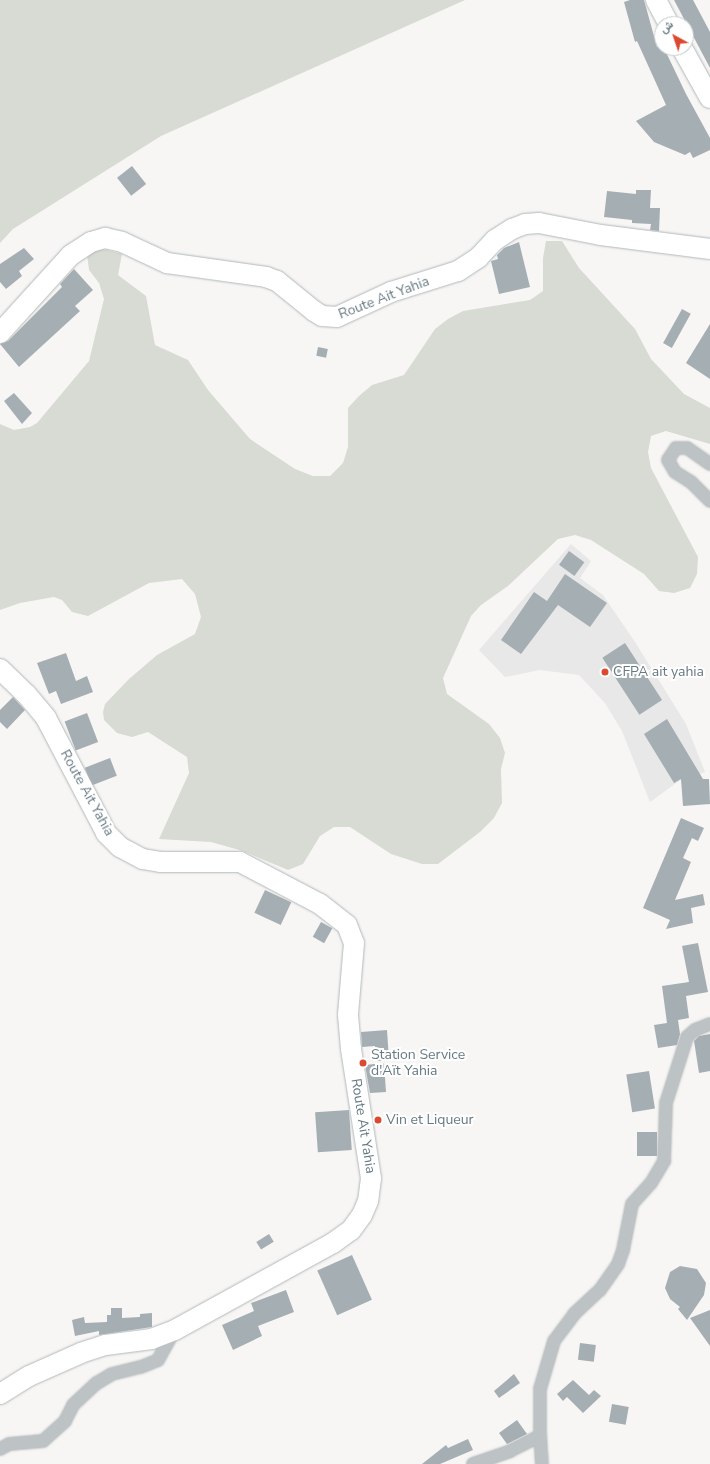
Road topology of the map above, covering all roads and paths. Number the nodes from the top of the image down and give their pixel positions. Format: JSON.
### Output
{"nodes":[{"id":1,"x":656,"y":0,"type":"edge"},
{"id":2,"x":665,"y":16,"type":"edge"},
{"id":3,"x":686,"y":56,"type":"edge"},
{"id":4,"x":710,"y":98,"type":"edge"},
{"id":5,"x":710,"y":249,"type":"edge"},
{"id":6,"x":0,"y":333,"type":"edge"},
{"id":7,"x":710,"y":464,"type":"edge"},
{"id":8,"x":710,"y":501,"type":"edge"},
{"id":9,"x":0,"y":669,"type":"edge"},
{"id":10,"x":710,"y":1024,"type":"edge"},
{"id":11,"x":175,"y":1330,"type":"junction"},
{"id":12,"x":0,"y":1394,"type":"edge"},
{"id":13,"x":540,"y":1436,"type":"junction"},
{"id":14,"x":0,"y":1449,"type":"edge"},
{"id":15,"x":473,"y":1464,"type":"edge"},
{"id":16,"x":542,"y":1464,"type":"edge"}],
"edges":[{"from":1,"to":2,"type":"main road"},
{"from":3,"to":4,"type":"main road"},
{"from":5,"to":6,"type":"main road","name":"Route Ait Yahia"},
{"from":7,"to":8,"type":"street"},
{"from":9,"to":11,"type":"main road","name":"Route Ait Yahia"},
{"from":10,"to":13,"type":"street"},
{"from":11,"to":12,"type":"main road","name":"Route Ait Yahia"},
{"from":11,"to":14,"type":"street"},
{"from":13,"to":15,"type":"street"},
{"from":13,"to":16,"type":"street"}]}
